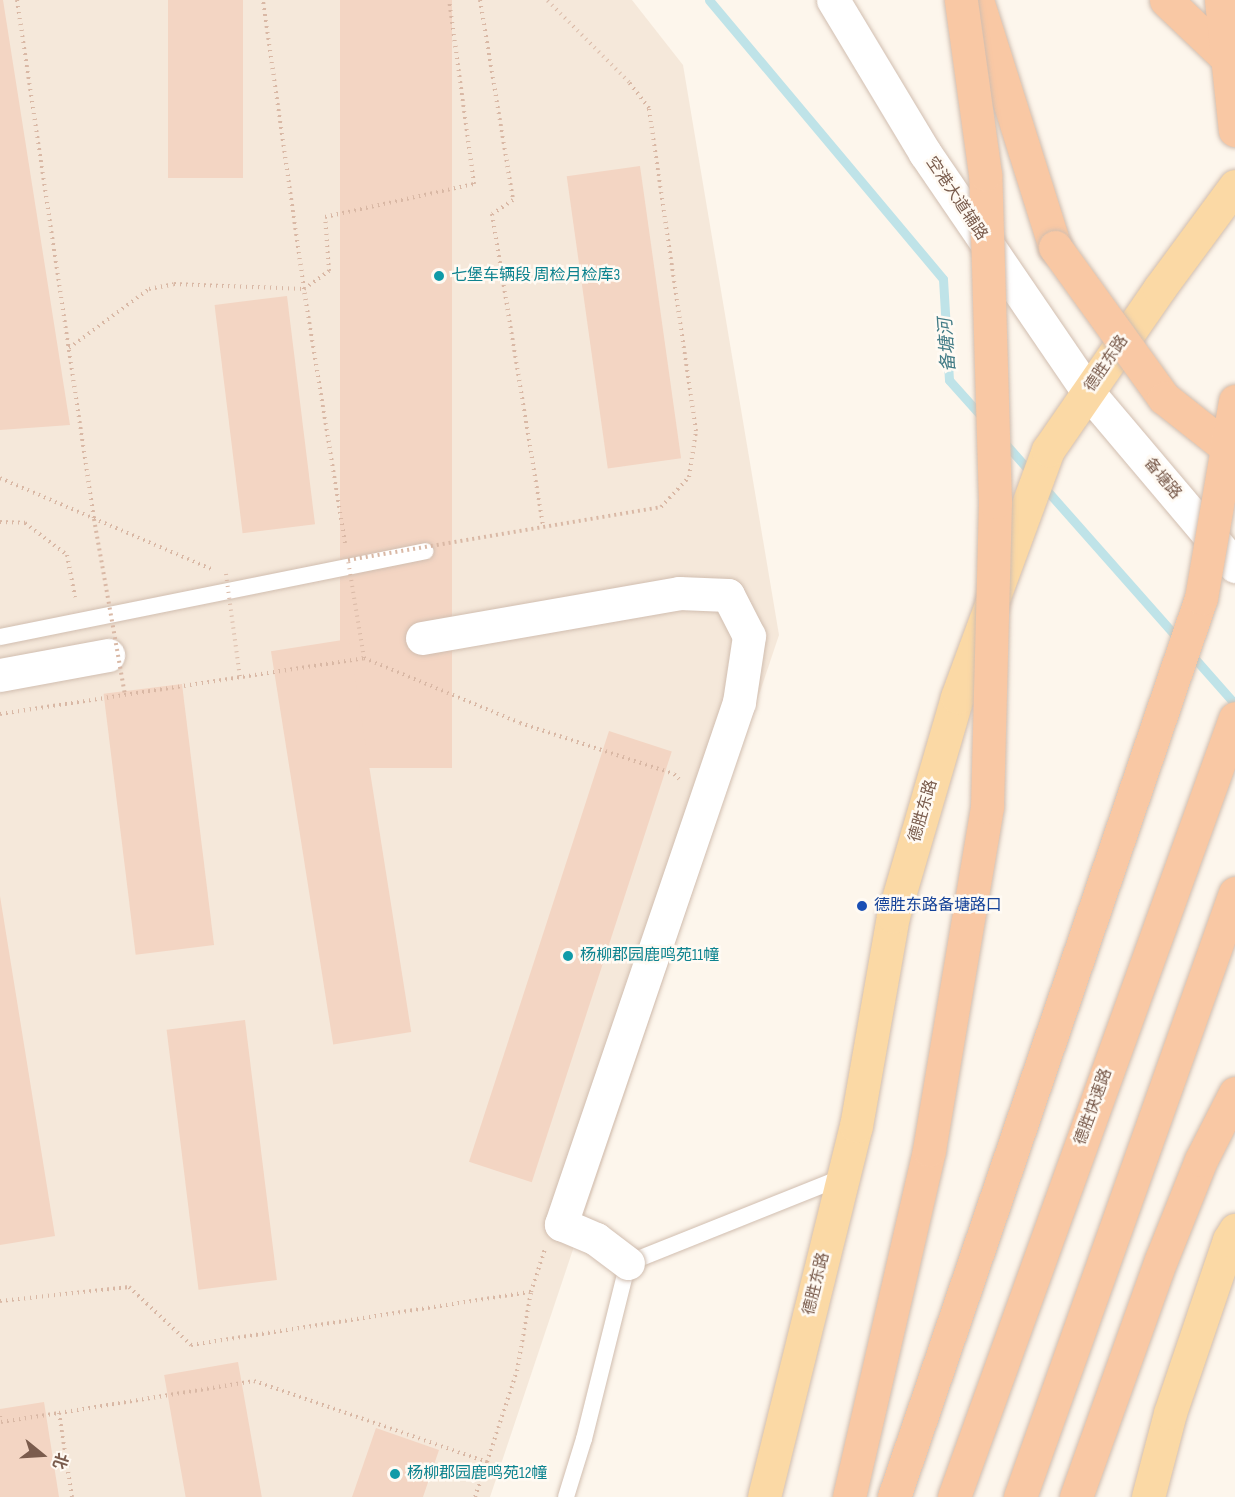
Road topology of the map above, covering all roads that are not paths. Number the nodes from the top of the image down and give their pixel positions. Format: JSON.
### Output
{"nodes":[{"id":1,"x":833,"y":0,"type":"edge"},
{"id":2,"x":961,"y":0,"type":"edge"},
{"id":3,"x":977,"y":0,"type":"edge"},
{"id":4,"x":1166,"y":0,"type":"edge"},
{"id":5,"x":1221,"y":0,"type":"edge"},
{"id":6,"x":1235,"y":66,"type":"edge"},
{"id":7,"x":1235,"y":130,"type":"edge"},
{"id":8,"x":1235,"y":186,"type":"edge"},
{"id":9,"x":1088,"y":392,"type":"junction"},
{"id":10,"x":1235,"y":401,"type":"edge"},
{"id":11,"x":1235,"y":454,"type":"edge"},
{"id":12,"x":425,"y":552,"type":"dead end"},
{"id":13,"x":1235,"y":566,"type":"edge"},
{"id":14,"x":0,"y":637,"type":"edge"},
{"id":15,"x":422,"y":638,"type":"dead end"},
{"id":16,"x":108,"y":655,"type":"dead end"},
{"id":17,"x":0,"y":675,"type":"edge"},
{"id":18,"x":1235,"y":718,"type":"edge"},
{"id":19,"x":1235,"y":893,"type":"edge"},
{"id":20,"x":1235,"y":1093,"type":"edge"},
{"id":21,"x":843,"y":1177,"type":"junction"},
{"id":22,"x":1235,"y":1230,"type":"edge"},
{"id":23,"x":628,"y":1263,"type":"junction"},
{"id":24,"x":566,"y":1497,"type":"edge"},
{"id":25,"x":764,"y":1497,"type":"edge"},
{"id":26,"x":849,"y":1497,"type":"edge"},
{"id":27,"x":894,"y":1497,"type":"edge"},
{"id":28,"x":954,"y":1497,"type":"edge"},
{"id":29,"x":1020,"y":1497,"type":"edge"},
{"id":30,"x":1076,"y":1497,"type":"edge"},
{"id":31,"x":1148,"y":1497,"type":"edge"}],
"edges":[{"from":1,"to":9,"type":"street","name":"空港大道辅路"},
{"from":2,"to":26,"type":"highway","bridge":true},
{"from":3,"to":11,"type":"highway","bridge":true},
{"from":4,"to":6,"type":"highway"},
{"from":5,"to":7,"type":"highway"},
{"from":8,"to":9,"type":"main road","name":"德胜东路"},
{"from":9,"to":13,"type":"street","name":"备塘路"},
{"from":9,"to":21,"type":"main road","name":"德胜东路"},
{"from":10,"to":27,"type":"highway","bridge":true},
{"from":12,"to":14,"type":"lane"},
{"from":15,"to":23,"type":"street","bridge":true},
{"from":16,"to":17,"type":"street"},
{"from":18,"to":28,"type":"highway","name":"德胜快速路"},
{"from":19,"to":29,"type":"highway"},
{"from":20,"to":30,"type":"highway"},
{"from":21,"to":23,"type":"lane"},
{"from":21,"to":25,"type":"main road","name":"德胜东路"},
{"from":22,"to":31,"type":"main road"},
{"from":23,"to":24,"type":"lane"}]}
